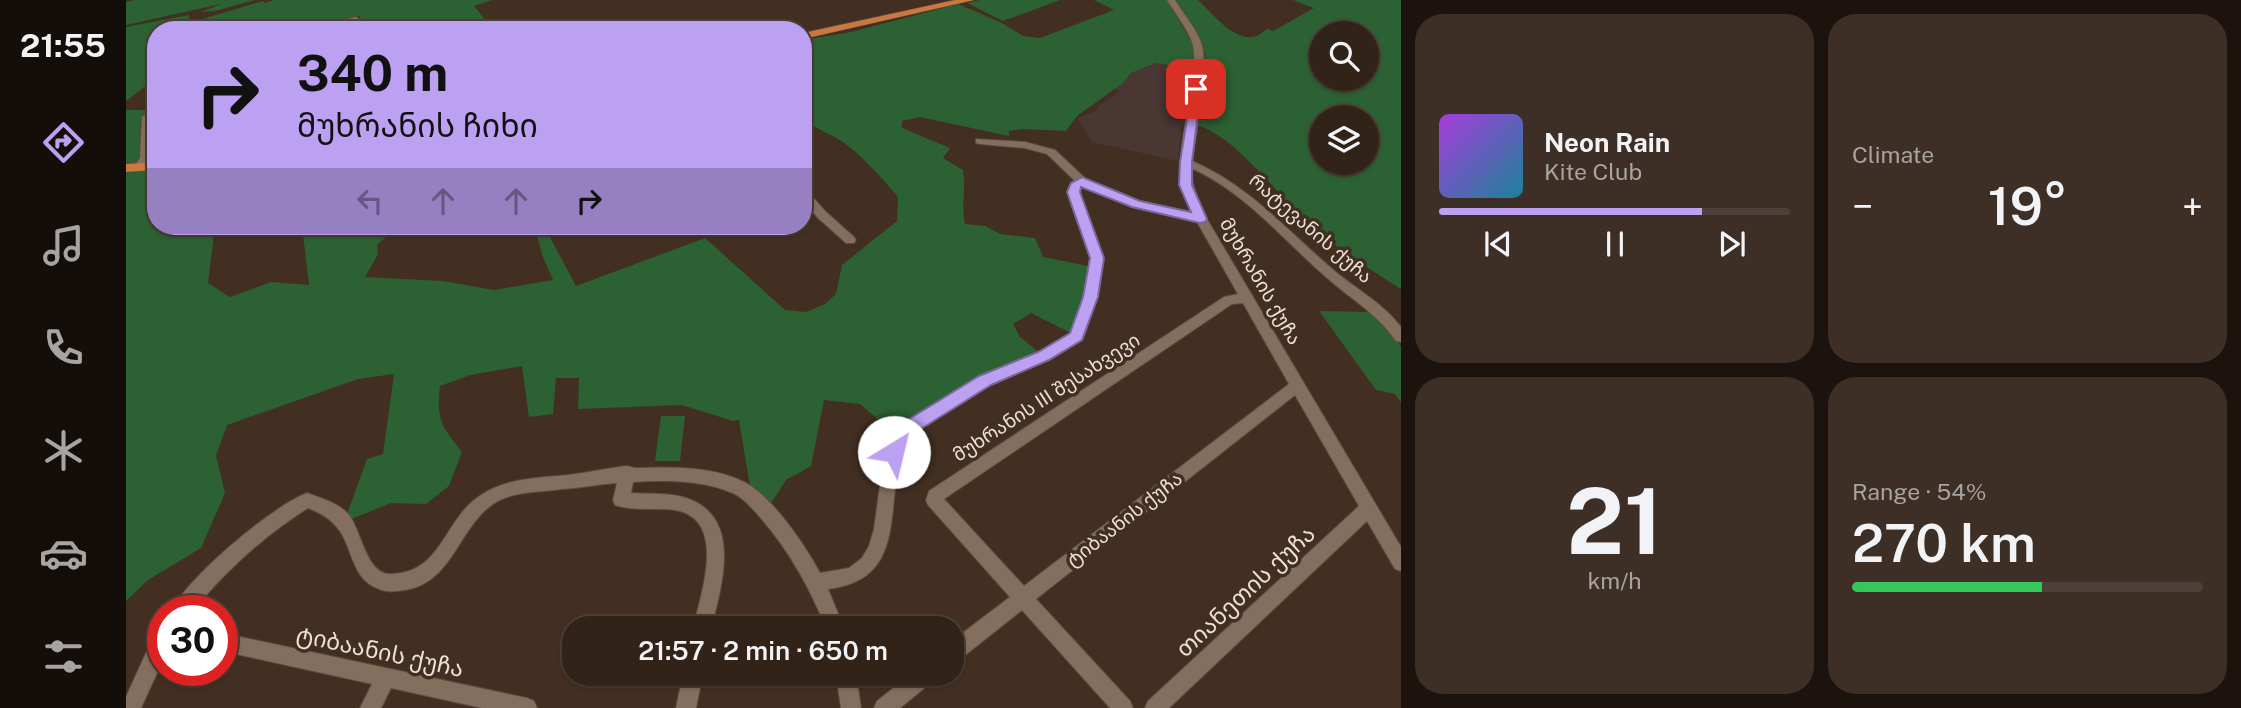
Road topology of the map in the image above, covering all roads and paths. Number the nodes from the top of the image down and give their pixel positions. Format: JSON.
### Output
{"nodes":[{"id":1,"x":969,"y":0,"type":"edge"},
{"id":2,"x":1171,"y":0,"type":"edge"},
{"id":3,"x":812,"y":34,"type":"edge"},
{"id":4,"x":147,"y":117,"type":"edge"},
{"id":5,"x":980,"y":141,"type":"dead end"},
{"id":6,"x":1186,"y":162,"type":"junction"},
{"id":7,"x":132,"y":168,"type":"edge"},
{"id":8,"x":1082,"y":181,"type":"junction"},
{"id":9,"x":812,"y":203,"type":"edge"},
{"id":10,"x":1200,"y":219,"type":"junction"},
{"id":11,"x":850,"y":240,"type":"dead end"},
{"id":12,"x":1245,"y":298,"type":"junction"},
{"id":13,"x":1401,"y":337,"type":"edge"},
{"id":14,"x":1298,"y":385,"type":"junction"},
{"id":15,"x":627,"y":473,"type":"junction"},
{"id":16,"x":1368,"y":509,"type":"junction"},
{"id":17,"x":1401,"y":563,"type":"edge"},
{"id":18,"x":817,"y":582,"type":"junction"},
{"id":19,"x":193,"y":595,"type":"edge"},
{"id":20,"x":1022,"y":597,"type":"junction"},
{"id":21,"x":704,"y":616,"type":"edge"},
{"id":22,"x":830,"y":616,"type":"edge"},
{"id":23,"x":964,"y":643,"type":"edge"},
{"id":24,"x":238,"y":646,"type":"edge"},
{"id":25,"x":147,"y":673,"type":"edge"},
{"id":26,"x":386,"y":678,"type":"junction"},
{"id":27,"x":691,"y":686,"type":"edge"},
{"id":28,"x":848,"y":686,"type":"edge"},
{"id":29,"x":911,"y":686,"type":"edge"},
{"id":30,"x":131,"y":708,"type":"edge"},
{"id":31,"x":370,"y":708,"type":"edge"},
{"id":32,"x":527,"y":708,"type":"edge"},
{"id":33,"x":686,"y":708,"type":"edge"},
{"id":34,"x":851,"y":708,"type":"edge"},
{"id":35,"x":884,"y":708,"type":"edge"},
{"id":36,"x":1123,"y":708,"type":"edge"},
{"id":37,"x":1155,"y":708,"type":"edge"}],
"edges":[{"from":1,"to":3,"type":"main road"},
{"from":2,"to":6,"type":"street","name":"მუხრანის ქუჩა"},
{"from":4,"to":7,"type":"street"},
{"from":5,"to":8,"type":"street"},
{"from":6,"to":10,"type":"street","name":"მუხრანის ქუჩა"},
{"from":6,"to":13,"type":"street","name":"რატევანის ქუჩა"},
{"from":8,"to":10,"type":"street"},
{"from":8,"to":18,"type":"street"},
{"from":9,"to":11,"type":"street"},
{"from":10,"to":12,"type":"street","name":"მუხრანის ქუჩა"},
{"from":12,"to":14,"type":"street","name":"მუხრანის ქუჩა"},
{"from":12,"to":20,"type":"street","name":"მუხრანის III შესახვევი"},
{"from":14,"to":16,"type":"street","name":"მუხრანის ქუჩა"},
{"from":14,"to":20,"type":"street","name":"ტიბაანის ქუჩა"},
{"from":15,"to":18,"type":"street"},
{"from":15,"to":19,"type":"street"},
{"from":15,"to":21,"type":"street"},
{"from":16,"to":17,"type":"street","name":"მუხრანის ქუჩა"},
{"from":16,"to":37,"type":"street","name":"თიანეთის ქუჩა"},
{"from":18,"to":22,"type":"street"},
{"from":20,"to":23,"type":"street","name":"ტიბაანის ქუჩა"},
{"from":20,"to":36,"type":"street","name":"მუხრანის III შესახვევი"},
{"from":24,"to":26,"type":"street","name":"ტიბაანის ქუჩა"},
{"from":25,"to":30,"type":"street"},
{"from":26,"to":31,"type":"street"},
{"from":26,"to":32,"type":"street","name":"ტიბაანის ქუჩა"},
{"from":27,"to":33,"type":"street"},
{"from":28,"to":34,"type":"street"},
{"from":29,"to":35,"type":"street"}]}
